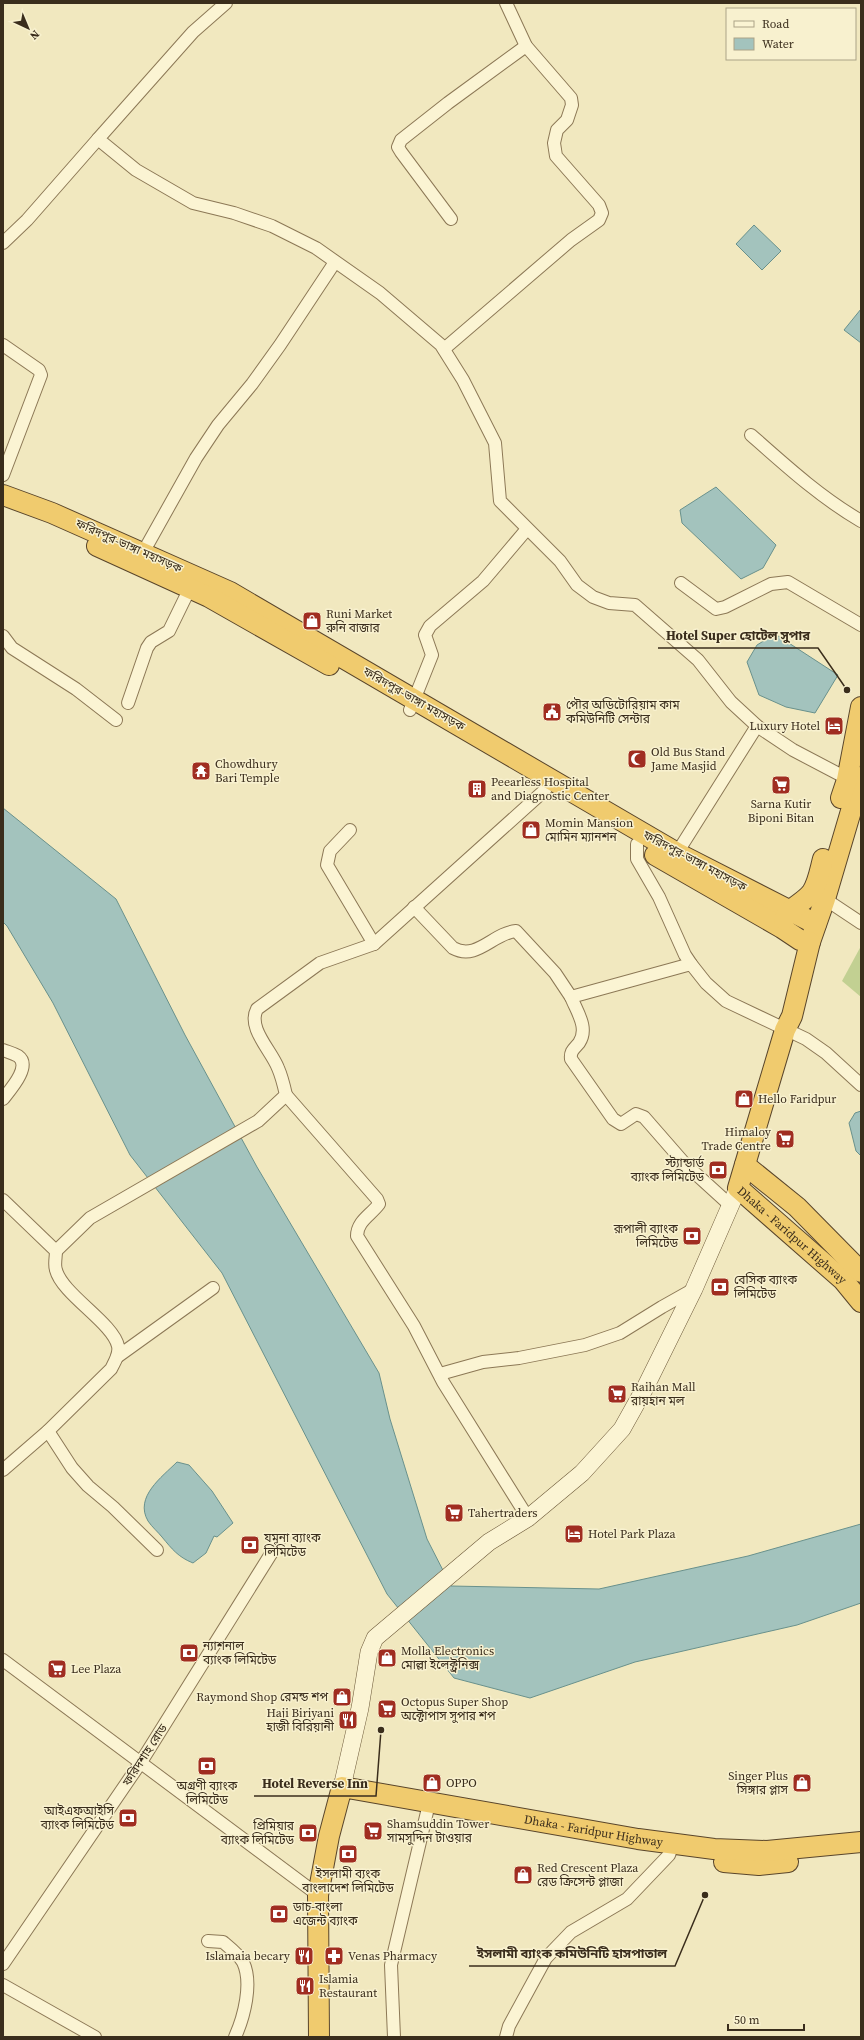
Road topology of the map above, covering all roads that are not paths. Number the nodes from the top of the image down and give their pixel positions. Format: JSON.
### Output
{"nodes":[{"id":1,"x":226,"y":3,"type":"edge"},
{"id":2,"x":506,"y":3,"type":"edge"},
{"id":3,"x":526,"y":46,"type":"junction"},
{"id":4,"x":98,"y":139,"type":"junction"},
{"id":5,"x":451,"y":219,"type":"dead end"},
{"id":6,"x":3,"y":243,"type":"edge"},
{"id":7,"x":335,"y":262,"type":"junction"},
{"id":8,"x":3,"y":345,"type":"edge"},
{"id":9,"x":444,"y":349,"type":"junction"},
{"id":10,"x":751,"y":435,"type":"dead end"},
{"id":11,"x":3,"y":474,"type":"edge"},
{"id":12,"x":3,"y":495,"type":"edge"},
{"id":13,"x":3,"y":508,"type":"edge"},
{"id":14,"x":861,"y":521,"type":"edge"},
{"id":15,"x":527,"y":529,"type":"junction"},
{"id":16,"x":140,"y":558,"type":"junction"},
{"id":17,"x":681,"y":583,"type":"dead end"},
{"id":18,"x":190,"y":588,"type":"junction"},
{"id":19,"x":227,"y":599,"type":"junction"},
{"id":20,"x":861,"y":625,"type":"edge"},
{"id":21,"x":3,"y":636,"type":"edge"},
{"id":22,"x":128,"y":703,"type":"dead end"},
{"id":23,"x":412,"y":705,"type":"junction"},
{"id":24,"x":861,"y":707,"type":"edge"},
{"id":25,"x":116,"y":720,"type":"dead end"},
{"id":26,"x":757,"y":726,"type":"junction"},
{"id":27,"x":856,"y":780,"type":"edge"},
{"id":28,"x":548,"y":785,"type":"junction"},
{"id":29,"x":350,"y":830,"type":"dead end"},
{"id":30,"x":637,"y":844,"type":"junction"},
{"id":31,"x":677,"y":853,"type":"junction"},
{"id":32,"x":704,"y":875,"type":"junction"},
{"id":33,"x":825,"y":900,"type":"junction"},
{"id":34,"x":414,"y":907,"type":"junction"},
{"id":35,"x":785,"y":919,"type":"junction"},
{"id":36,"x":861,"y":924,"type":"edge"},
{"id":37,"x":813,"y":933,"type":"junction"},
{"id":38,"x":374,"y":944,"type":"junction"},
{"id":39,"x":691,"y":964,"type":"junction"},
{"id":40,"x":571,"y":997,"type":"junction"},
{"id":41,"x":785,"y":1030,"type":"junction"},
{"id":42,"x":3,"y":1050,"type":"edge"},
{"id":43,"x":861,"y":1085,"type":"edge"},
{"id":44,"x":286,"y":1095,"type":"junction"},
{"id":45,"x":3,"y":1099,"type":"edge"},
{"id":46,"x":745,"y":1165,"type":"junction"},
{"id":47,"x":734,"y":1196,"type":"junction"},
{"id":48,"x":3,"y":1200,"type":"edge"},
{"id":49,"x":56,"y":1251,"type":"junction"},
{"id":50,"x":861,"y":1272,"type":"edge"},
{"id":51,"x":213,"y":1288,"type":"dead end"},
{"id":52,"x":694,"y":1289,"type":"junction"},
{"id":53,"x":861,"y":1302,"type":"edge"},
{"id":54,"x":117,"y":1358,"type":"junction"},
{"id":55,"x":440,"y":1374,"type":"junction"},
{"id":56,"x":48,"y":1431,"type":"junction"},
{"id":57,"x":3,"y":1470,"type":"edge"},
{"id":58,"x":528,"y":1518,"type":"junction"},
{"id":59,"x":279,"y":1541,"type":"dead end"},
{"id":60,"x":157,"y":1550,"type":"dead end"},
{"id":61,"x":3,"y":1660,"type":"edge"},
{"id":62,"x":141,"y":1762,"type":"junction"},
{"id":63,"x":340,"y":1793,"type":"junction"},
{"id":64,"x":427,"y":1812,"type":"junction"},
{"id":65,"x":861,"y":1842,"type":"edge"},
{"id":66,"x":671,"y":1849,"type":"junction"},
{"id":67,"x":861,"y":1853,"type":"edge"},
{"id":68,"x":318,"y":1895,"type":"junction"},
{"id":69,"x":208,"y":1941,"type":"dead end"},
{"id":70,"x":3,"y":1964,"type":"edge"},
{"id":71,"x":3,"y":1984,"type":"edge"},
{"id":72,"x":95,"y":2037,"type":"edge"},
{"id":73,"x":235,"y":2037,"type":"edge"},
{"id":74,"x":318,"y":2037,"type":"edge"},
{"id":75,"x":394,"y":2037,"type":"edge"},
{"id":76,"x":506,"y":2037,"type":"edge"}],
"edges":[{"from":1,"to":4,"type":"street"},
{"from":2,"to":3,"type":"street"},
{"from":3,"to":5,"type":"street"},
{"from":3,"to":9,"type":"street"},
{"from":4,"to":6,"type":"street"},
{"from":4,"to":7,"type":"street"},
{"from":7,"to":9,"type":"street"},
{"from":7,"to":16,"type":"street"},
{"from":8,"to":11,"type":"street"},
{"from":9,"to":15,"type":"street"},
{"from":10,"to":14,"type":"street"},
{"from":12,"to":16,"type":"highway","name":"ফরিদপুর-ভাঙ্গা মহাসড়ক"},
{"from":13,"to":16,"type":"highway","name":"ফরিদপুর-ভাঙ্গা মহাসড়ক"},
{"from":15,"to":23,"type":"street"},
{"from":15,"to":26,"type":"street"},
{"from":16,"to":18,"type":"highway","name":"ফরিদপুর-ভাঙ্গা মহাসড়ক"},
{"from":16,"to":19,"type":"highway","name":"ফরিদপুর-ভাঙ্গা মহাসড়ক"},
{"from":17,"to":20,"type":"street"},
{"from":18,"to":19,"type":"highway","name":"ফরিদপুর-ভাঙ্গা মহাসড়ক"},
{"from":18,"to":22,"type":"street"},
{"from":19,"to":23,"type":"highway","name":"ফরিদপুর-ভাঙ্গা মহাসড়ক"},
{"from":21,"to":25,"type":"street"},
{"from":23,"to":28,"type":"highway","name":"ফরিদপুর-ভাঙ্গা মহাসড়ক"},
{"from":24,"to":27,"type":"highway"},
{"from":26,"to":27,"type":"street"},
{"from":26,"to":31,"type":"street"},
{"from":27,"to":33,"type":"highway","name":"Dhaka - Faridpur Highway"},
{"from":27,"to":35,"type":"highway"},
{"from":28,"to":30,"type":"highway","name":"ফরিদপুর-ভাঙ্গা মহাসড়ক"},
{"from":28,"to":31,"type":"highway","name":"ফরিদপুর-ভাঙ্গা মহাসড়ক"},
{"from":28,"to":34,"type":"street"},
{"from":29,"to":38,"type":"street"},
{"from":30,"to":32,"type":"highway","name":"ফরিদপুর-ভাঙ্গা মহাসড়ক"},
{"from":30,"to":39,"type":"street"},
{"from":31,"to":32,"type":"highway","name":"ফরিদপুর-ভাঙ্গা মহাসড়ক"},
{"from":32,"to":35,"type":"highway","name":"ফরিদপুর-ভাঙ্গা মহাসড়ক"},
{"from":33,"to":36,"type":"street"},
{"from":33,"to":37,"type":"highway","name":"Dhaka - Faridpur Highway"},
{"from":34,"to":38,"type":"street"},
{"from":34,"to":40,"type":"street"},
{"from":35,"to":37,"type":"highway","name":"ফরিদপুর-ভাঙ্গা মহাসড়ক"},
{"from":35,"to":41,"type":"highway","name":"Dhaka - Faridpur Highway"},
{"from":37,"to":41,"type":"highway","name":"Dhaka - Faridpur Highway"},
{"from":38,"to":44,"type":"street"},
{"from":39,"to":40,"type":"street"},
{"from":39,"to":41,"type":"street"},
{"from":40,"to":47,"type":"street"},
{"from":41,"to":43,"type":"street"},
{"from":41,"to":46,"type":"highway","name":"Dhaka - Faridpur Highway"},
{"from":42,"to":45,"type":"street"},
{"from":44,"to":49,"type":"street"},
{"from":44,"to":55,"type":"street"},
{"from":46,"to":47,"type":"highway","name":"Dhaka - Faridpur Highway"},
{"from":46,"to":50,"type":"highway","name":"Dhaka - Faridpur Highway"},
{"from":47,"to":52,"type":"main road"},
{"from":47,"to":53,"type":"highway","name":"Dhaka - Faridpur Highway"},
{"from":48,"to":49,"type":"street"},
{"from":49,"to":54,"type":"street"},
{"from":51,"to":54,"type":"street"},
{"from":52,"to":55,"type":"street"},
{"from":52,"to":58,"type":"main road"},
{"from":54,"to":56,"type":"street"},
{"from":55,"to":58,"type":"street"},
{"from":56,"to":57,"type":"street"},
{"from":56,"to":60,"type":"street"},
{"from":58,"to":63,"type":"main road"},
{"from":59,"to":62,"type":"street","name":"ফরিদশাহ রোড"},
{"from":61,"to":62,"type":"street"},
{"from":62,"to":68,"type":"street"},
{"from":62,"to":70,"type":"street","name":"ফরিদশাহ রোড"},
{"from":63,"to":64,"type":"highway","name":"Dhaka - Faridpur Highway"},
{"from":63,"to":66,"type":"highway","name":"Dhaka - Faridpur Highway"},
{"from":63,"to":68,"type":"highway"},
{"from":64,"to":66,"type":"highway","name":"Dhaka - Faridpur Highway"},
{"from":64,"to":75,"type":"street"},
{"from":65,"to":66,"type":"highway","name":"Dhaka - Faridpur Highway"},
{"from":66,"to":67,"type":"highway","name":"Dhaka - Faridpur Highway"},
{"from":66,"to":76,"type":"street"},
{"from":68,"to":74,"type":"highway"},
{"from":69,"to":73,"type":"street"},
{"from":71,"to":72,"type":"street"}]}
